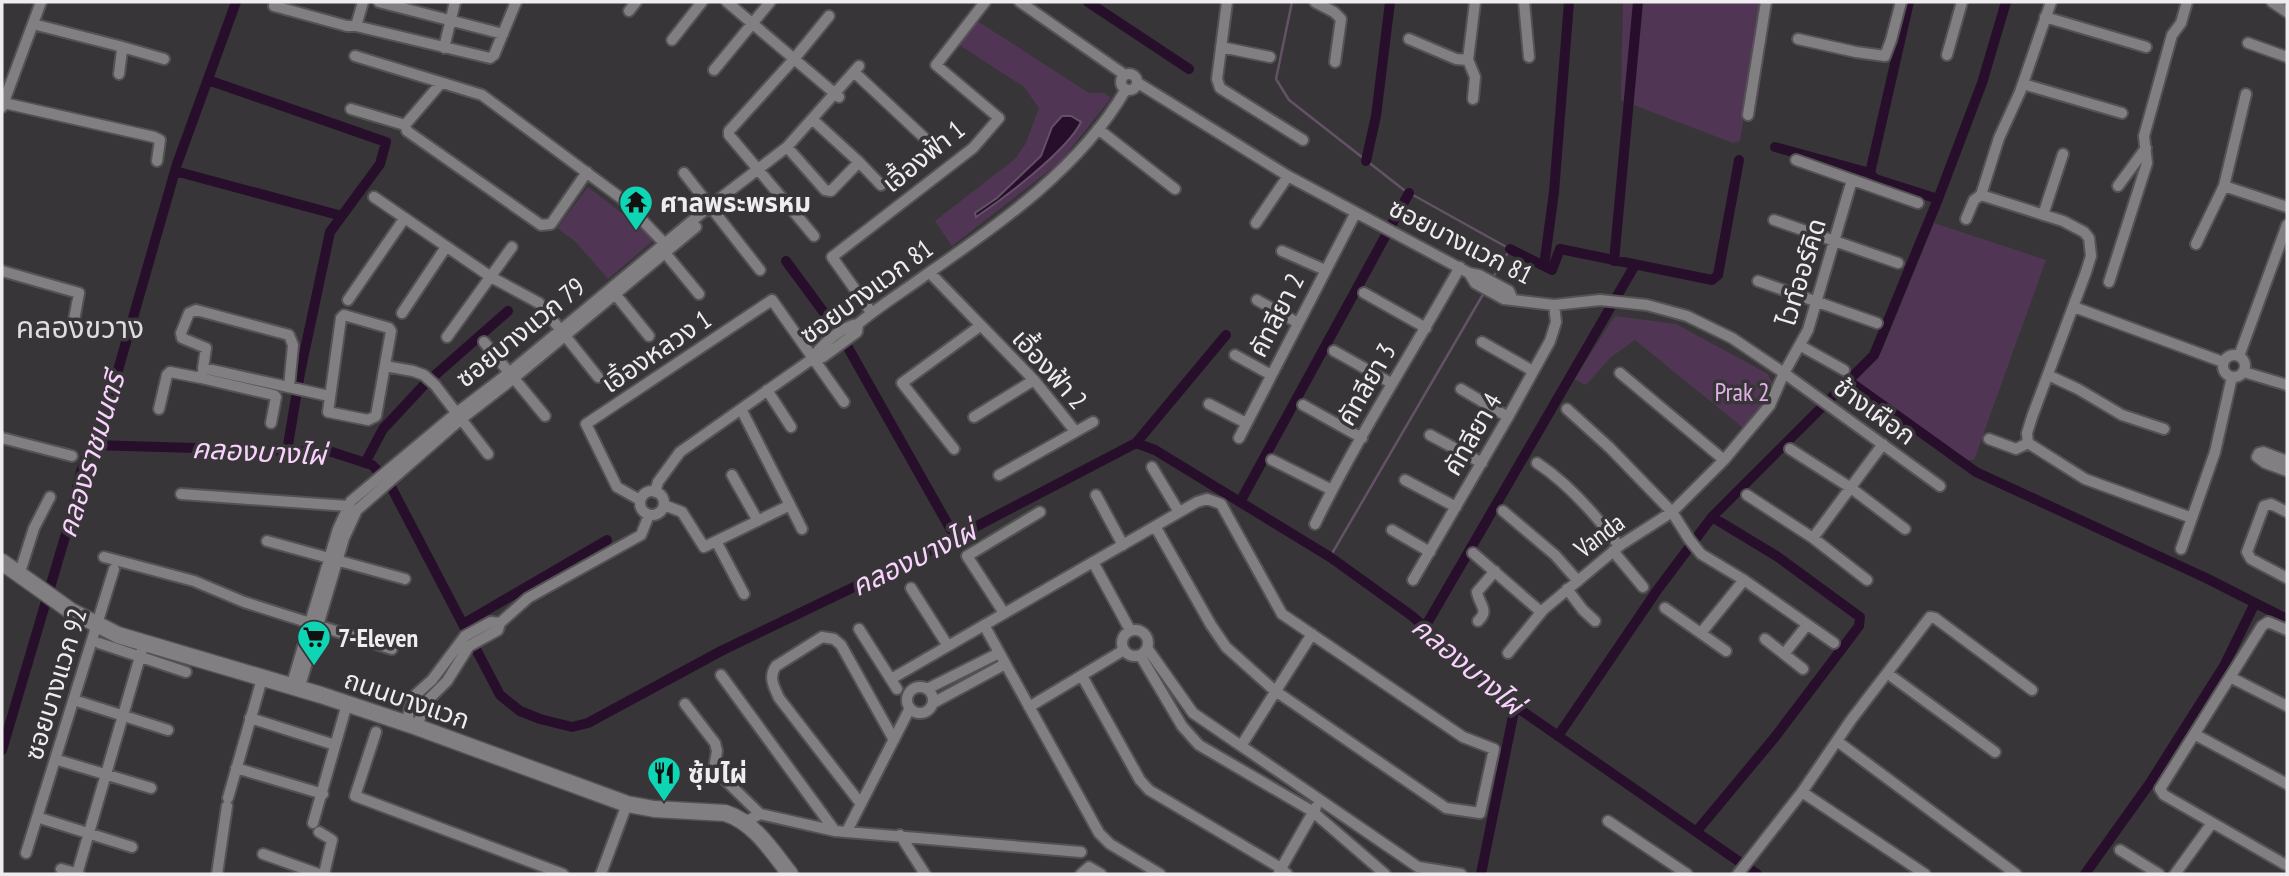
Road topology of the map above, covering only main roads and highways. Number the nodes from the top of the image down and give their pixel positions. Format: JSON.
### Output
{"nodes":[{"id":1,"x":2,"y":562,"type":"edge"},
{"id":2,"x":790,"y":874,"type":"edge"}],
"edges":[{"from":1,"to":2,"type":"main road","name":"ถนนบางแวก"}]}
